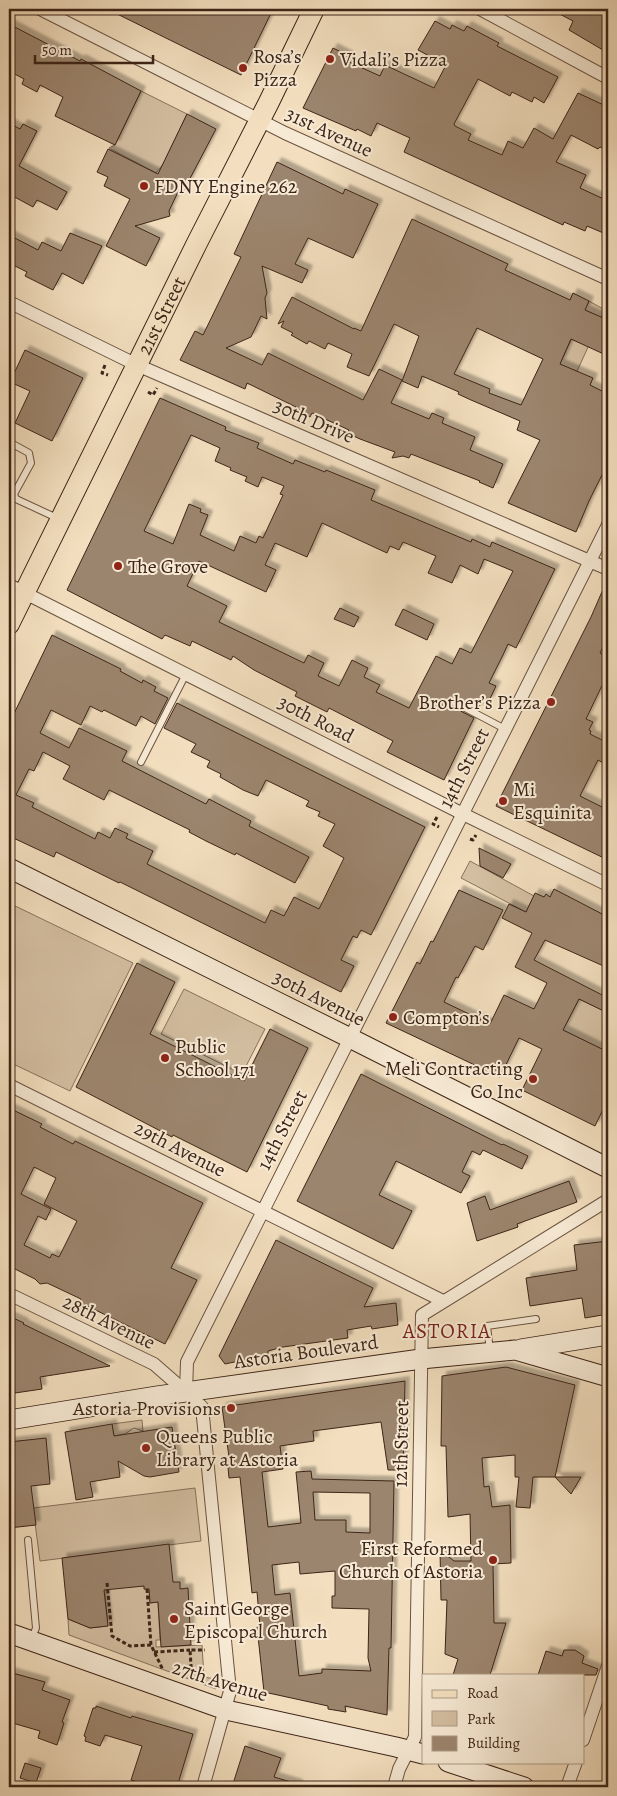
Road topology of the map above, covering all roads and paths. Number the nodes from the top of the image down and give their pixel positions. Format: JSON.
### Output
{"nodes":[{"id":1,"x":40,"y":9,"type":"edge"},
{"id":2,"x":314,"y":9,"type":"edge"},
{"id":3,"x":480,"y":9,"type":"edge"},
{"id":4,"x":608,"y":78,"type":"edge"},
{"id":5,"x":260,"y":120,"type":"junction"},
{"id":6,"x":608,"y":279,"type":"edge"},
{"id":7,"x":9,"y":302,"type":"edge"},
{"id":8,"x":105,"y":365,"type":"dead end"},
{"id":9,"x":137,"y":365,"type":"junction"},
{"id":10,"x":108,"y":375,"type":"dead end"},
{"id":11,"x":157,"y":388,"type":"dead end"},
{"id":12,"x":148,"y":392,"type":"dead end"},
{"id":13,"x":9,"y":442,"type":"edge"},
{"id":14,"x":61,"y":520,"type":"junction"},
{"id":15,"x":608,"y":525,"type":"edge"},
{"id":16,"x":590,"y":561,"type":"junction"},
{"id":17,"x":608,"y":569,"type":"edge"},
{"id":18,"x":17,"y":589,"type":"edge"},
{"id":19,"x":9,"y":624,"type":"edge"},
{"id":20,"x":186,"y":674,"type":"junction"},
{"id":21,"x":452,"y":701,"type":"dead end"},
{"id":22,"x":505,"y":729,"type":"junction"},
{"id":23,"x":141,"y":762,"type":"dead end"},
{"id":24,"x":462,"y":814,"type":"junction"},
{"id":25,"x":437,"y":817,"type":"dead end"},
{"id":26,"x":439,"y":827,"type":"dead end"},
{"id":27,"x":476,"y":835,"type":"dead end"},
{"id":28,"x":470,"y":839,"type":"dead end"},
{"id":29,"x":9,"y":868,"type":"edge"},
{"id":30,"x":608,"y":885,"type":"edge"},
{"id":31,"x":350,"y":1038,"type":"junction"},
{"id":32,"x":9,"y":1084,"type":"edge"},
{"id":33,"x":608,"y":1168,"type":"edge"},
{"id":34,"x":608,"y":1200,"type":"edge"},
{"id":35,"x":262,"y":1211,"type":"junction"},
{"id":36,"x":9,"y":1294,"type":"edge"},
{"id":37,"x":443,"y":1301,"type":"junction"},
{"id":38,"x":536,"y":1319,"type":"dead end"},
{"id":39,"x":599,"y":1337,"type":"edge"},
{"id":40,"x":515,"y":1350,"type":"junction"},
{"id":41,"x":490,"y":1352,"type":"junction"},
{"id":42,"x":421,"y":1359,"type":"junction"},
{"id":43,"x":589,"y":1371,"type":"junction"},
{"id":44,"x":608,"y":1377,"type":"edge"},
{"id":45,"x":186,"y":1392,"type":"junction"},
{"id":46,"x":9,"y":1420,"type":"edge"},
{"id":47,"x":28,"y":1540,"type":"dead end"},
{"id":48,"x":107,"y":1583,"type":"dead end"},
{"id":49,"x":147,"y":1589,"type":"dead end"},
{"id":50,"x":9,"y":1633,"type":"edge"},
{"id":51,"x":31,"y":1640,"type":"junction"},
{"id":52,"x":151,"y":1645,"type":"junction"},
{"id":53,"x":190,"y":1650,"type":"junction"},
{"id":54,"x":205,"y":1650,"type":"dead end"},
{"id":55,"x":154,"y":1652,"type":"junction"},
{"id":56,"x":608,"y":1666,"type":"edge"},
{"id":57,"x":166,"y":1676,"type":"dead end"},
{"id":58,"x":193,"y":1686,"type":"dead end"},
{"id":59,"x":226,"y":1710,"type":"junction"},
{"id":60,"x":584,"y":1737,"type":"edge"},
{"id":61,"x":416,"y":1752,"type":"edge"},
{"id":62,"x":454,"y":1764,"type":"edge"},
{"id":63,"x":575,"y":1764,"type":"edge"},
{"id":64,"x":19,"y":1782,"type":"dead end"},
{"id":65,"x":18,"y":1787,"type":"edge"},
{"id":66,"x":203,"y":1787,"type":"edge"},
{"id":67,"x":394,"y":1787,"type":"edge"},
{"id":68,"x":524,"y":1787,"type":"edge"},
{"id":69,"x":567,"y":1787,"type":"edge"}],
"edges":[{"from":1,"to":5,"type":"street","name":"31st Avenue"},
{"from":2,"to":5,"type":"main road","name":"21st Street"},
{"from":3,"to":4,"type":"street"},
{"from":5,"to":6,"type":"street","name":"31st Avenue"},
{"from":5,"to":9,"type":"main road","name":"21st Street"},
{"from":7,"to":9,"type":"street","name":"30th Drive"},
{"from":8,"to":10,"type":"path"},
{"from":9,"to":14,"type":"main road","name":"21st Street"},
{"from":9,"to":16,"type":"street","name":"30th Drive"},
{"from":11,"to":12,"type":"path"},
{"from":13,"to":14,"type":"lane"},
{"from":14,"to":18,"type":"main road","name":"21st Street"},
{"from":15,"to":16,"type":"street","name":"14th Street"},
{"from":16,"to":17,"type":"street","name":"30th Drive"},
{"from":16,"to":22,"type":"street","name":"14th Street"},
{"from":18,"to":19,"type":"main road","name":"21st Street"},
{"from":18,"to":20,"type":"street","name":"30th Road"},
{"from":20,"to":23,"type":"lane"},
{"from":20,"to":24,"type":"street","name":"30th Road"},
{"from":21,"to":22,"type":"lane"},
{"from":22,"to":24,"type":"street","name":"14th Street"},
{"from":24,"to":30,"type":"street","name":"30th Road"},
{"from":24,"to":31,"type":"street","name":"14th Street"},
{"from":25,"to":26,"type":"path"},
{"from":27,"to":28,"type":"path"},
{"from":29,"to":31,"type":"street","name":"30th Avenue"},
{"from":31,"to":33,"type":"street","name":"30th Avenue"},
{"from":31,"to":35,"type":"street","name":"14th Street"},
{"from":32,"to":35,"type":"street","name":"29th Avenue"},
{"from":34,"to":37,"type":"street","name":"12th Street"},
{"from":35,"to":37,"type":"street","name":"29th Avenue"},
{"from":35,"to":45,"type":"street","name":"14th Street"},
{"from":36,"to":45,"type":"street","name":"28th Avenue"},
{"from":37,"to":42,"type":"street","name":"12th Street"},
{"from":38,"to":41,"type":"lane"},
{"from":39,"to":40,"type":"street"},
{"from":39,"to":43,"type":"street"},
{"from":40,"to":41,"type":"street","name":"Astoria Boulevard"},
{"from":40,"to":43,"type":"street","name":"Astoria Boulevard"},
{"from":41,"to":42,"type":"street","name":"Astoria Boulevard"},
{"from":42,"to":45,"type":"street","name":"Astoria Boulevard"},
{"from":42,"to":61,"type":"street","name":"12th Street"},
{"from":43,"to":44,"type":"street","name":"Astoria Boulevard"},
{"from":45,"to":46,"type":"street","name":"Astoria Boulevard"},
{"from":45,"to":59,"type":"street"},
{"from":47,"to":51,"type":"lane"},
{"from":48,"to":52,"type":"path"},
{"from":49,"to":52,"type":"path"},
{"from":50,"to":51,"type":"street","name":"27th Avenue"},
{"from":51,"to":59,"type":"street","name":"27th Avenue"},
{"from":52,"to":55,"type":"path"},
{"from":53,"to":54,"type":"path"},
{"from":53,"to":55,"type":"path"},
{"from":53,"to":58,"type":"path"},
{"from":55,"to":57,"type":"path"},
{"from":56,"to":60,"type":"street"},
{"from":59,"to":61,"type":"street","name":"27th Avenue"},
{"from":59,"to":66,"type":"street"},
{"from":61,"to":67,"type":"street","name":"12th Street"},
{"from":62,"to":68,"type":"street"},
{"from":63,"to":69,"type":"street"},
{"from":64,"to":65,"type":"path"}]}
